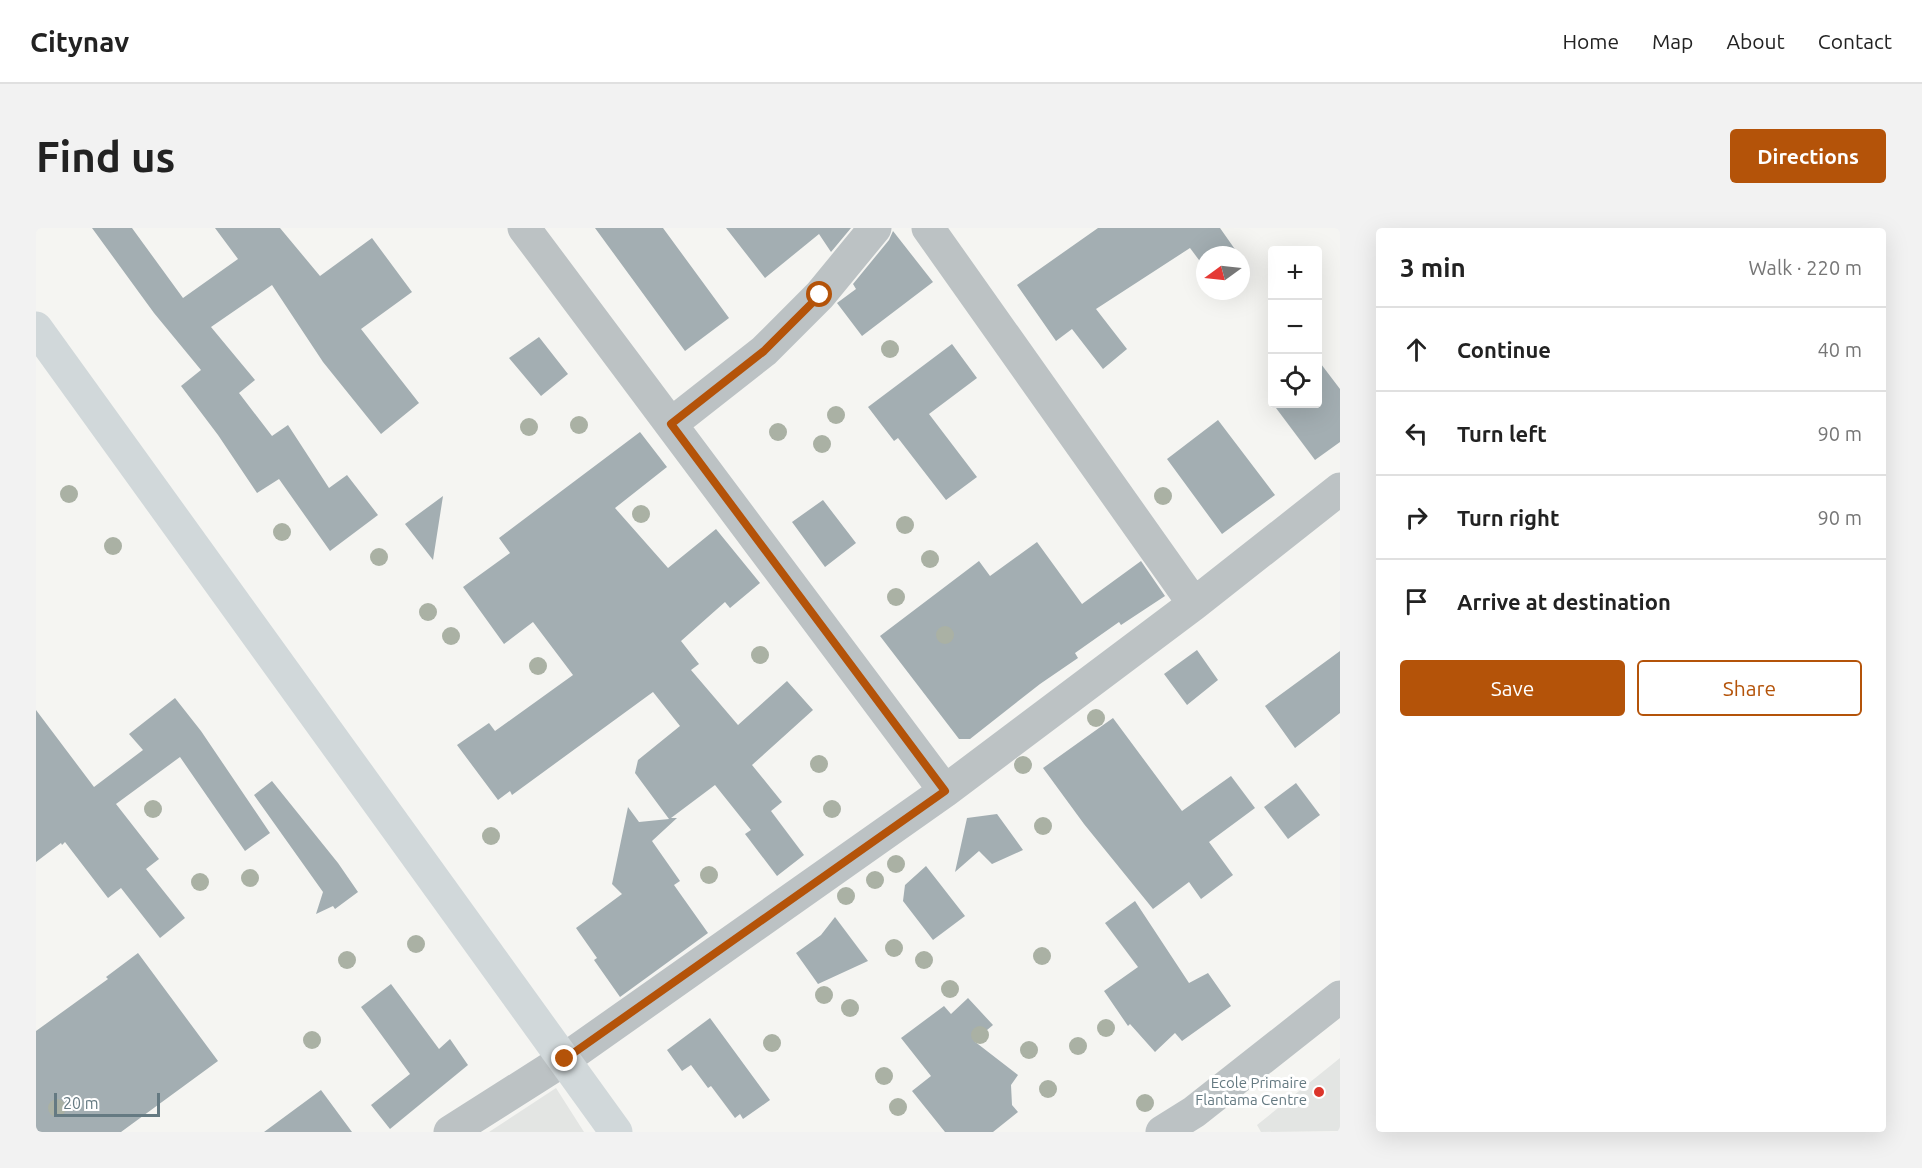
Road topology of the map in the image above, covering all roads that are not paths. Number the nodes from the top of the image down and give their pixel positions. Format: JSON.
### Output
{"nodes":[{"id":1,"x":875,"y":228,"type":"edge"},
{"id":2,"x":928,"y":228,"type":"edge"},
{"id":3,"x":536,"y":232,"type":"edge"},
{"id":4,"x":36,"y":328,"type":"edge"},
{"id":5,"x":671,"y":424,"type":"junction"},
{"id":6,"x":1340,"y":489,"type":"edge"},
{"id":7,"x":1194,"y":604,"type":"junction"},
{"id":8,"x":945,"y":791,"type":"junction"},
{"id":9,"x":1340,"y":997,"type":"edge"},
{"id":10,"x":565,"y":1059,"type":"junction"},
{"id":11,"x":1201,"y":1122,"type":"edge"},
{"id":12,"x":450,"y":1132,"type":"edge"},
{"id":13,"x":616,"y":1132,"type":"edge"},
{"id":14,"x":1162,"y":1132,"type":"edge"}],
"edges":[{"from":1,"to":5,"type":"street"},
{"from":2,"to":7,"type":"street"},
{"from":3,"to":5,"type":"street"},
{"from":4,"to":10,"type":"main road"},
{"from":5,"to":8,"type":"street"},
{"from":6,"to":7,"type":"street"},
{"from":7,"to":8,"type":"street"},
{"from":8,"to":10,"type":"street"},
{"from":9,"to":11,"type":"street"},
{"from":10,"to":12,"type":"street"},
{"from":10,"to":13,"type":"main road"},
{"from":11,"to":14,"type":"street"}]}
